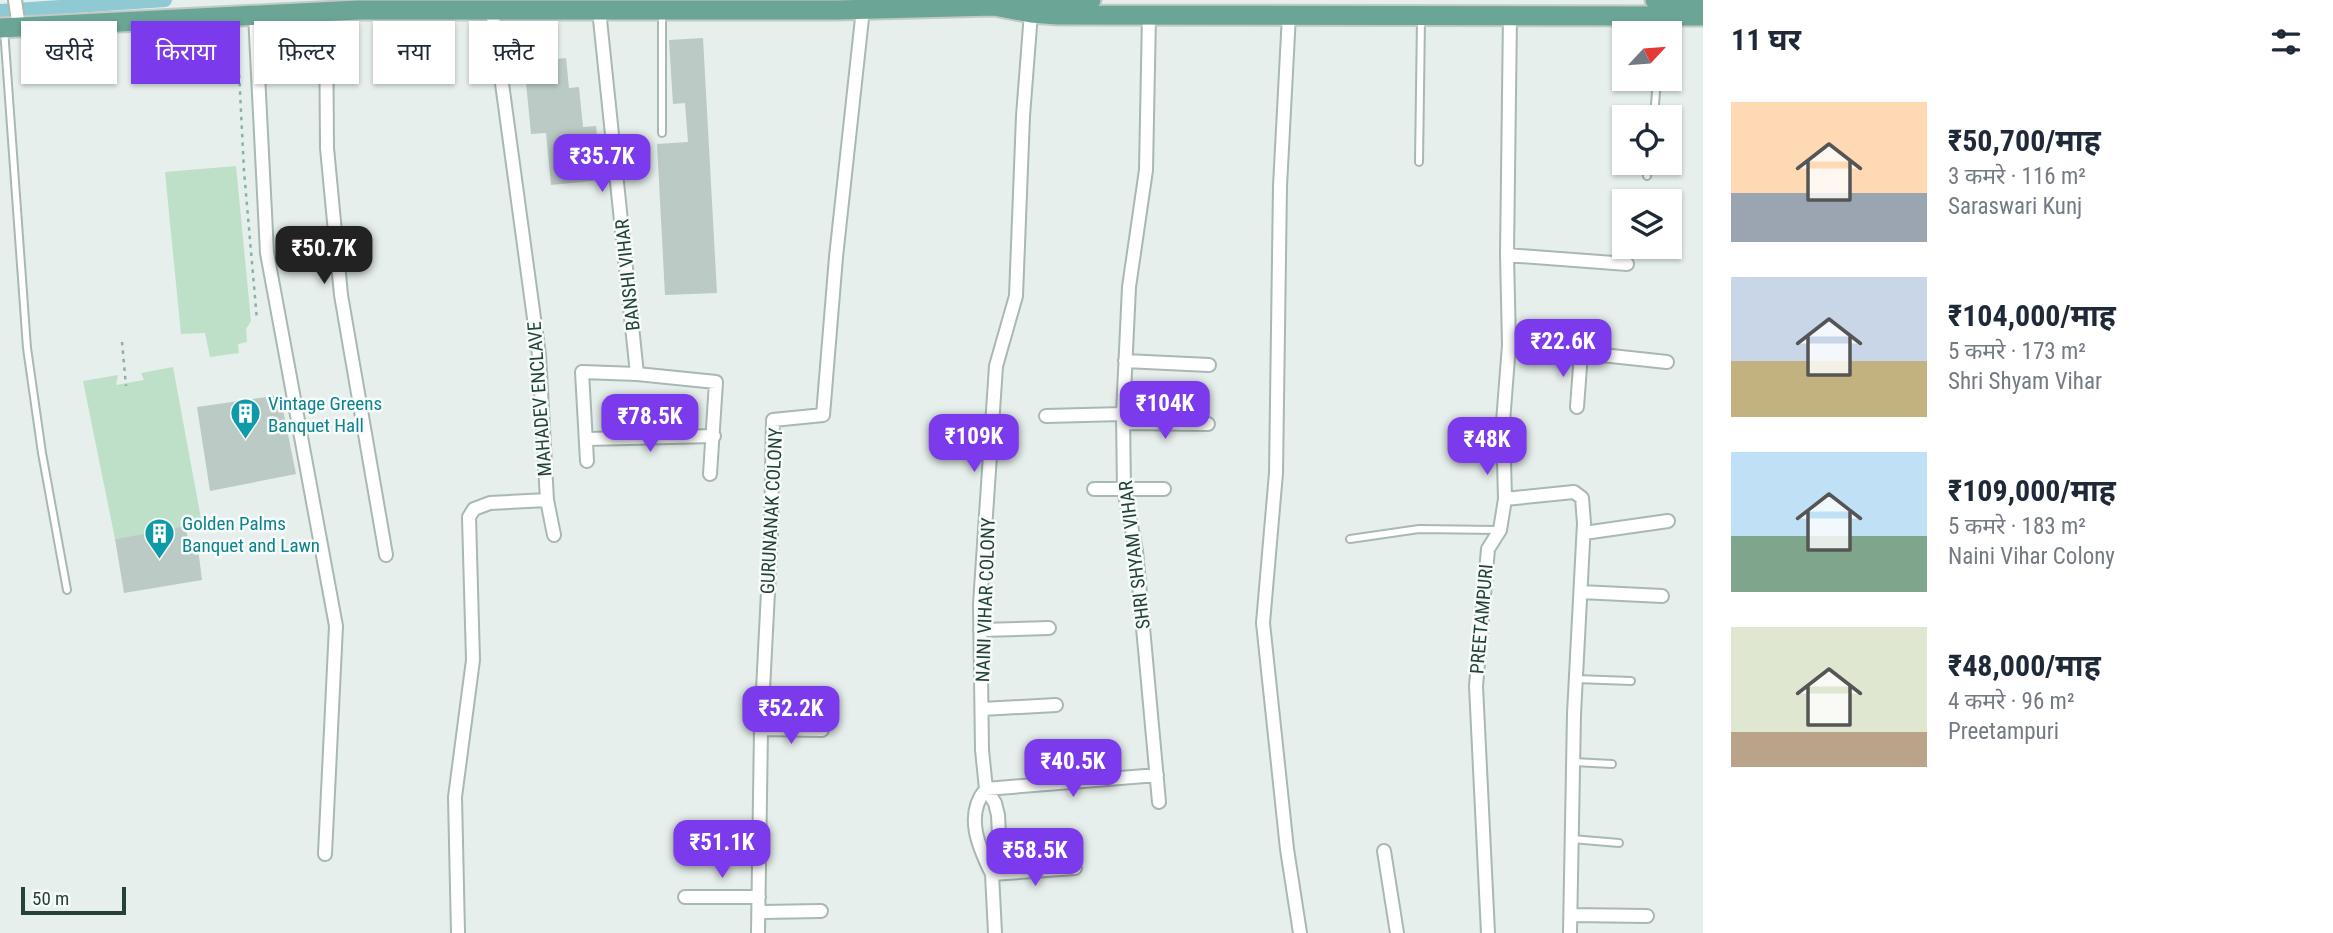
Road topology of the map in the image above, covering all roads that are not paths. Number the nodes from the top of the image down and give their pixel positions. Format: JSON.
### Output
{"nodes":[{"id":1,"x":1091,"y":0,"type":"edge"},
{"id":2,"x":1703,"y":0,"type":"edge"},
{"id":3,"x":955,"y":3,"type":"edge"},
{"id":4,"x":358,"y":5,"type":"edge"},
{"id":5,"x":726,"y":5,"type":"edge"},
{"id":6,"x":836,"y":5,"type":"edge"},
{"id":7,"x":994,"y":6,"type":"junction"},
{"id":8,"x":485,"y":7,"type":"edge"},
{"id":9,"x":863,"y":9,"type":"junction"},
{"id":10,"x":600,"y":10,"type":"junction"},
{"id":11,"x":662,"y":10,"type":"junction"},
{"id":12,"x":327,"y":11,"type":"junction"},
{"id":13,"x":245,"y":12,"type":"junction"},
{"id":14,"x":1031,"y":13,"type":"junction"},
{"id":15,"x":1421,"y":14,"type":"junction"},
{"id":16,"x":1149,"y":15,"type":"junction"},
{"id":17,"x":1289,"y":15,"type":"junction"},
{"id":18,"x":1510,"y":15,"type":"junction"},
{"id":19,"x":1657,"y":16,"type":"edge"},
{"id":20,"x":1703,"y":16,"type":"edge"},
{"id":21,"x":12,"y":17,"type":"edge"},
{"id":22,"x":662,"y":133,"type":"dead end"},
{"id":23,"x":1419,"y":162,"type":"dead end"},
{"id":24,"x":1507,"y":255,"type":"junction"},
{"id":25,"x":1627,"y":264,"type":"dead end"},
{"id":26,"x":1509,"y":345,"type":"junction"},
{"id":27,"x":1581,"y":353,"type":"junction"},
{"id":28,"x":1125,"y":360,"type":"junction"},
{"id":29,"x":1667,"y":362,"type":"dead end"},
{"id":30,"x":1209,"y":365,"type":"dead end"},
{"id":31,"x":637,"y":374,"type":"junction"},
{"id":32,"x":1577,"y":407,"type":"dead end"},
{"id":33,"x":1046,"y":416,"type":"dead end"},
{"id":34,"x":1123,"y":419,"type":"junction"},
{"id":35,"x":1208,"y":425,"type":"dead end"},
{"id":36,"x":714,"y":436,"type":"junction"},
{"id":37,"x":586,"y":439,"type":"junction"},
{"id":38,"x":587,"y":461,"type":"dead end"},
{"id":39,"x":710,"y":474,"type":"dead end"},
{"id":40,"x":1094,"y":489,"type":"dead end"},
{"id":41,"x":1124,"y":489,"type":"junction"},
{"id":42,"x":1164,"y":489,"type":"dead end"},
{"id":43,"x":547,"y":499,"type":"junction"},
{"id":44,"x":1505,"y":499,"type":"junction"},
{"id":45,"x":1668,"y":521,"type":"dead end"},
{"id":46,"x":1500,"y":530,"type":"junction"},
{"id":47,"x":1584,"y":533,"type":"junction"},
{"id":48,"x":554,"y":535,"type":"dead end"},
{"id":49,"x":1350,"y":539,"type":"dead end"},
{"id":50,"x":386,"y":555,"type":"dead end"},
{"id":51,"x":67,"y":590,"type":"dead end"},
{"id":52,"x":1581,"y":592,"type":"junction"},
{"id":53,"x":1662,"y":596,"type":"dead end"},
{"id":54,"x":1049,"y":628,"type":"dead end"},
{"id":55,"x":980,"y":630,"type":"junction"},
{"id":56,"x":1576,"y":679,"type":"junction"},
{"id":57,"x":1631,"y":681,"type":"dead end"},
{"id":58,"x":1056,"y":705,"type":"dead end"},
{"id":59,"x":982,"y":709,"type":"junction"},
{"id":60,"x":761,"y":729,"type":"junction"},
{"id":61,"x":822,"y":730,"type":"dead end"},
{"id":62,"x":1574,"y":762,"type":"junction"},
{"id":63,"x":1612,"y":764,"type":"dead end"},
{"id":64,"x":1157,"y":775,"type":"junction"},
{"id":65,"x":986,"y":789,"type":"junction"},
{"id":66,"x":1159,"y":802,"type":"dead end"},
{"id":67,"x":1572,"y":839,"type":"junction"},
{"id":68,"x":1619,"y":843,"type":"dead end"},
{"id":69,"x":1384,"y":851,"type":"dead end"},
{"id":70,"x":325,"y":853,"type":"dead end"},
{"id":71,"x":1075,"y":868,"type":"dead end"},
{"id":72,"x":992,"y":874,"type":"junction"},
{"id":73,"x":685,"y":897,"type":"dead end"},
{"id":74,"x":759,"y":897,"type":"junction"},
{"id":75,"x":821,"y":911,"type":"dead end"},
{"id":76,"x":759,"y":912,"type":"junction"},
{"id":77,"x":1571,"y":915,"type":"junction"},
{"id":78,"x":1647,"y":916,"type":"dead end"},
{"id":79,"x":458,"y":933,"type":"edge"},
{"id":80,"x":758,"y":933,"type":"edge"},
{"id":81,"x":995,"y":933,"type":"edge"},
{"id":82,"x":1300,"y":933,"type":"edge"},
{"id":83,"x":1397,"y":933,"type":"edge"},
{"id":84,"x":1488,"y":933,"type":"edge"},
{"id":85,"x":1570,"y":933,"type":"edge"}],
"edges":[{"from":1,"to":7,"type":"main road"},
{"from":2,"to":19,"type":"main road"},
{"from":3,"to":7,"type":"main road"},
{"from":3,"to":9,"type":"main road"},
{"from":4,"to":8,"type":"main road"},
{"from":4,"to":12,"type":"main road"},
{"from":5,"to":6,"type":"main road"},
{"from":5,"to":11,"type":"main road"},
{"from":6,"to":9,"type":"main road"},
{"from":7,"to":14,"type":"main road"},
{"from":8,"to":10,"type":"main road"},
{"from":8,"to":43,"type":"street","name":"MAHADEV ENCLAVE"},
{"from":9,"to":60,"type":"street","name":"GURUNANAK COLONY"},
{"from":10,"to":11,"type":"main road"},
{"from":10,"to":31,"type":"street","name":"BANSHI VIHAR"},
{"from":11,"to":22,"type":"lane"},
{"from":12,"to":13,"type":"main road"},
{"from":12,"to":50,"type":"street"},
{"from":13,"to":21,"type":"main road"},
{"from":13,"to":70,"type":"street"},
{"from":14,"to":16,"type":"main road"},
{"from":14,"to":55,"type":"street","name":"NAINI VIHAR COLONY"},
{"from":15,"to":17,"type":"main road"},
{"from":15,"to":18,"type":"main road"},
{"from":15,"to":23,"type":"lane"},
{"from":16,"to":17,"type":"main road"},
{"from":16,"to":28,"type":"street","name":"SHRI SHYAM VIHAR"},
{"from":17,"to":82,"type":"street"},
{"from":18,"to":19,"type":"main road"},
{"from":18,"to":24,"type":"street","name":"PREETAMPURI"},
{"from":19,"to":20,"type":"main road"},
{"from":21,"to":51,"type":"lane"},
{"from":24,"to":25,"type":"street"},
{"from":24,"to":26,"type":"street","name":"PREETAMPURI"},
{"from":26,"to":27,"type":"street"},
{"from":26,"to":44,"type":"street","name":"PREETAMPURI"},
{"from":27,"to":29,"type":"street"},
{"from":27,"to":32,"type":"street"},
{"from":28,"to":30,"type":"street"},
{"from":28,"to":34,"type":"street","name":"SHRI SHYAM VIHAR"},
{"from":31,"to":36,"type":"street"},
{"from":31,"to":37,"type":"street"},
{"from":33,"to":34,"type":"street"},
{"from":34,"to":35,"type":"street"},
{"from":34,"to":41,"type":"street","name":"SHRI SHYAM VIHAR"},
{"from":36,"to":37,"type":"street"},
{"from":36,"to":39,"type":"street"},
{"from":37,"to":38,"type":"street"},
{"from":40,"to":41,"type":"street"},
{"from":41,"to":42,"type":"street"},
{"from":41,"to":64,"type":"street","name":"SHRI SHYAM VIHAR"},
{"from":43,"to":48,"type":"street"},
{"from":43,"to":79,"type":"street","name":"MAHADEV ENCLAVE"},
{"from":44,"to":46,"type":"street","name":"PREETAMPURI"},
{"from":44,"to":47,"type":"street"},
{"from":45,"to":47,"type":"street"},
{"from":46,"to":49,"type":"lane"},
{"from":46,"to":84,"type":"street","name":"PREETAMPURI"},
{"from":47,"to":52,"type":"street"},
{"from":52,"to":53,"type":"street"},
{"from":52,"to":56,"type":"street"},
{"from":54,"to":55,"type":"street"},
{"from":55,"to":59,"type":"street","name":"NAINI VIHAR COLONY"},
{"from":56,"to":57,"type":"lane"},
{"from":56,"to":62,"type":"street"},
{"from":58,"to":59,"type":"street"},
{"from":59,"to":65,"type":"street","name":"NAINI VIHAR COLONY"},
{"from":60,"to":61,"type":"street"},
{"from":60,"to":74,"type":"street","name":"GURUNANAK COLONY"},
{"from":62,"to":63,"type":"lane"},
{"from":62,"to":67,"type":"street"},
{"from":64,"to":65,"type":"street"},
{"from":64,"to":66,"type":"street","name":"SHRI SHYAM VIHAR"},
{"from":65,"to":72,"type":"street","name":"NAINI VIHAR COLONY"},
{"from":65,"to":72,"type":"street"},
{"from":67,"to":68,"type":"lane"},
{"from":67,"to":77,"type":"street"},
{"from":69,"to":83,"type":"street"},
{"from":71,"to":72,"type":"street"},
{"from":72,"to":81,"type":"street","name":"NAINI VIHAR COLONY"},
{"from":73,"to":74,"type":"street"},
{"from":74,"to":76,"type":"street","name":"GURUNANAK COLONY"},
{"from":75,"to":76,"type":"street"},
{"from":76,"to":80,"type":"street","name":"GURUNANAK COLONY"},
{"from":77,"to":78,"type":"street"},
{"from":77,"to":85,"type":"street"}]}
